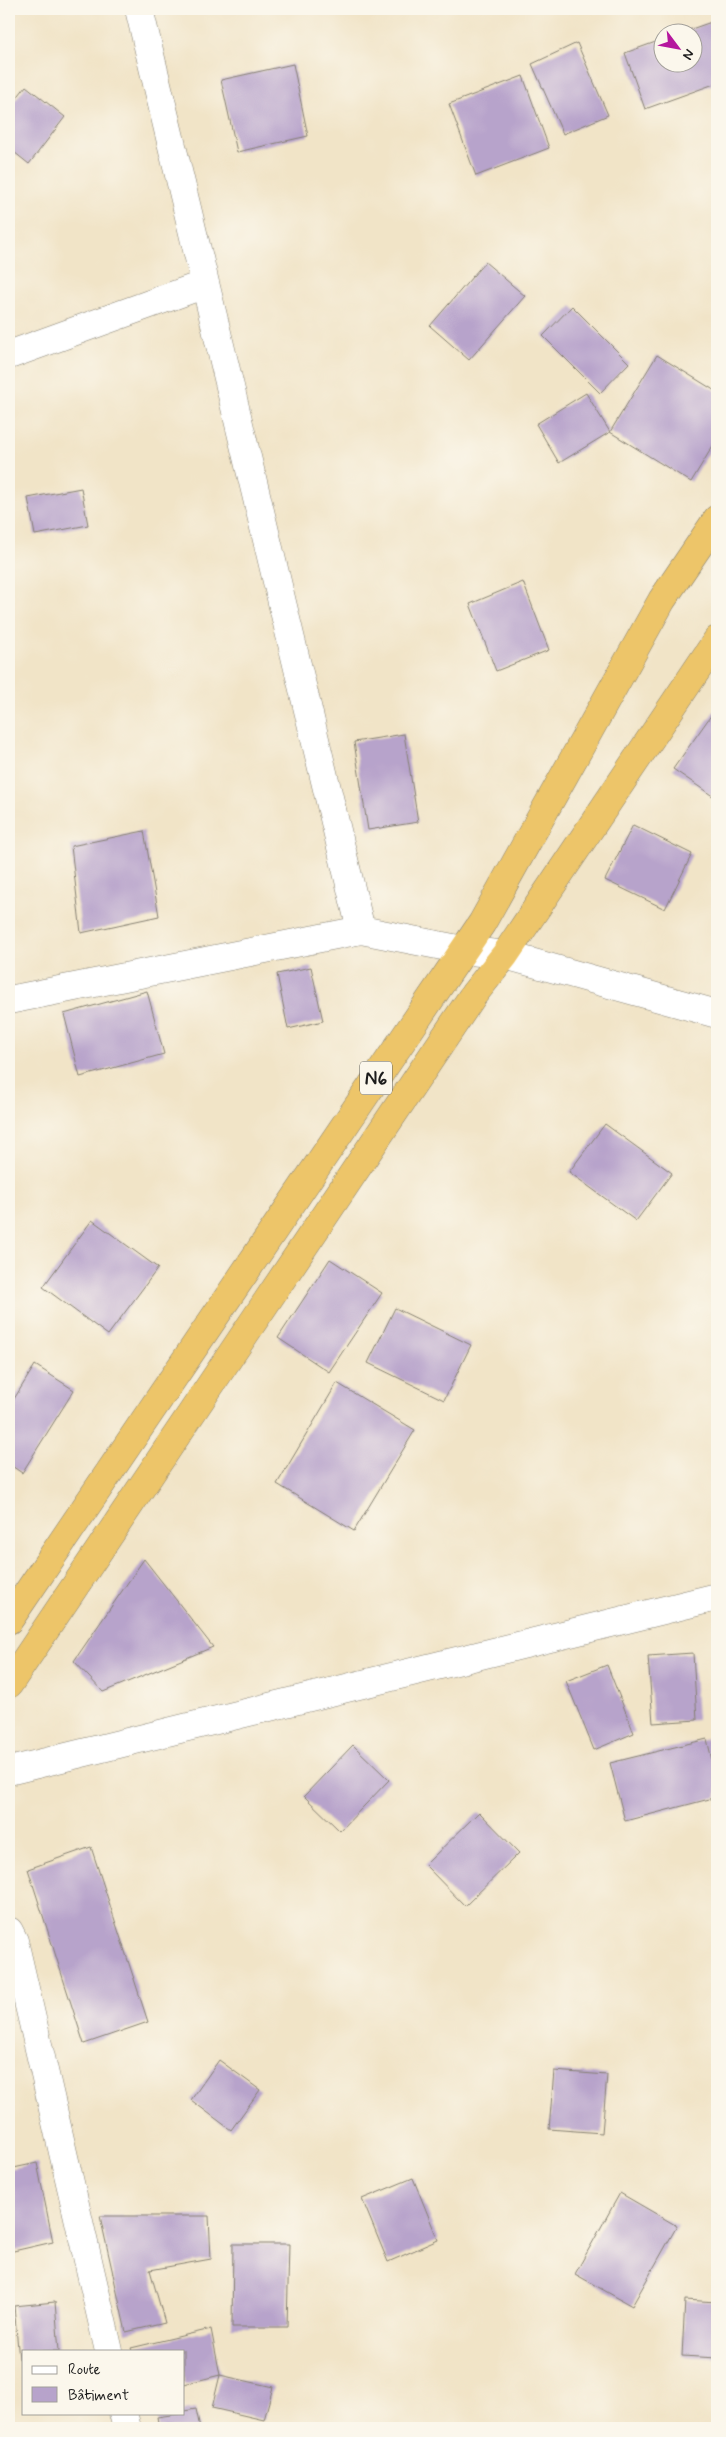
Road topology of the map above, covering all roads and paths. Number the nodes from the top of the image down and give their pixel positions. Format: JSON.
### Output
{"nodes":[{"id":1,"x":139,"y":9,"type":"edge"},
{"id":2,"x":205,"y":284,"type":"junction"},
{"id":3,"x":9,"y":355,"type":"edge"},
{"id":4,"x":717,"y":519,"type":"edge"},
{"id":5,"x":717,"y":640,"type":"edge"},
{"id":6,"x":361,"y":930,"type":"junction"},
{"id":7,"x":463,"y":950,"type":"junction"},
{"id":8,"x":505,"y":954,"type":"junction"},
{"id":9,"x":9,"y":1000,"type":"edge"},
{"id":10,"x":717,"y":1014,"type":"edge"},
{"id":11,"x":717,"y":1597,"type":"edge"},
{"id":12,"x":9,"y":1620,"type":"edge"},
{"id":13,"x":9,"y":1684,"type":"edge"},
{"id":14,"x":9,"y":1771,"type":"edge"},
{"id":15,"x":9,"y":1931,"type":"edge"},
{"id":16,"x":109,"y":2350,"type":"edge"},
{"id":17,"x":123,"y":2414,"type":"edge"},
{"id":18,"x":126,"y":2428,"type":"edge"}],
"edges":[{"from":1,"to":2,"type":"street"},
{"from":2,"to":3,"type":"street"},
{"from":2,"to":6,"type":"street"},
{"from":4,"to":7,"type":"highway","number":"N6"},
{"from":5,"to":8,"type":"highway","number":"N6"},
{"from":6,"to":7,"type":"street"},
{"from":6,"to":9,"type":"street"},
{"from":7,"to":8,"type":"street"},
{"from":7,"to":12,"type":"highway","number":"N6"},
{"from":8,"to":10,"type":"street"},
{"from":8,"to":13,"type":"highway","number":"N6"},
{"from":11,"to":14,"type":"street"},
{"from":15,"to":16,"type":"street"},
{"from":17,"to":18,"type":"street"}]}
